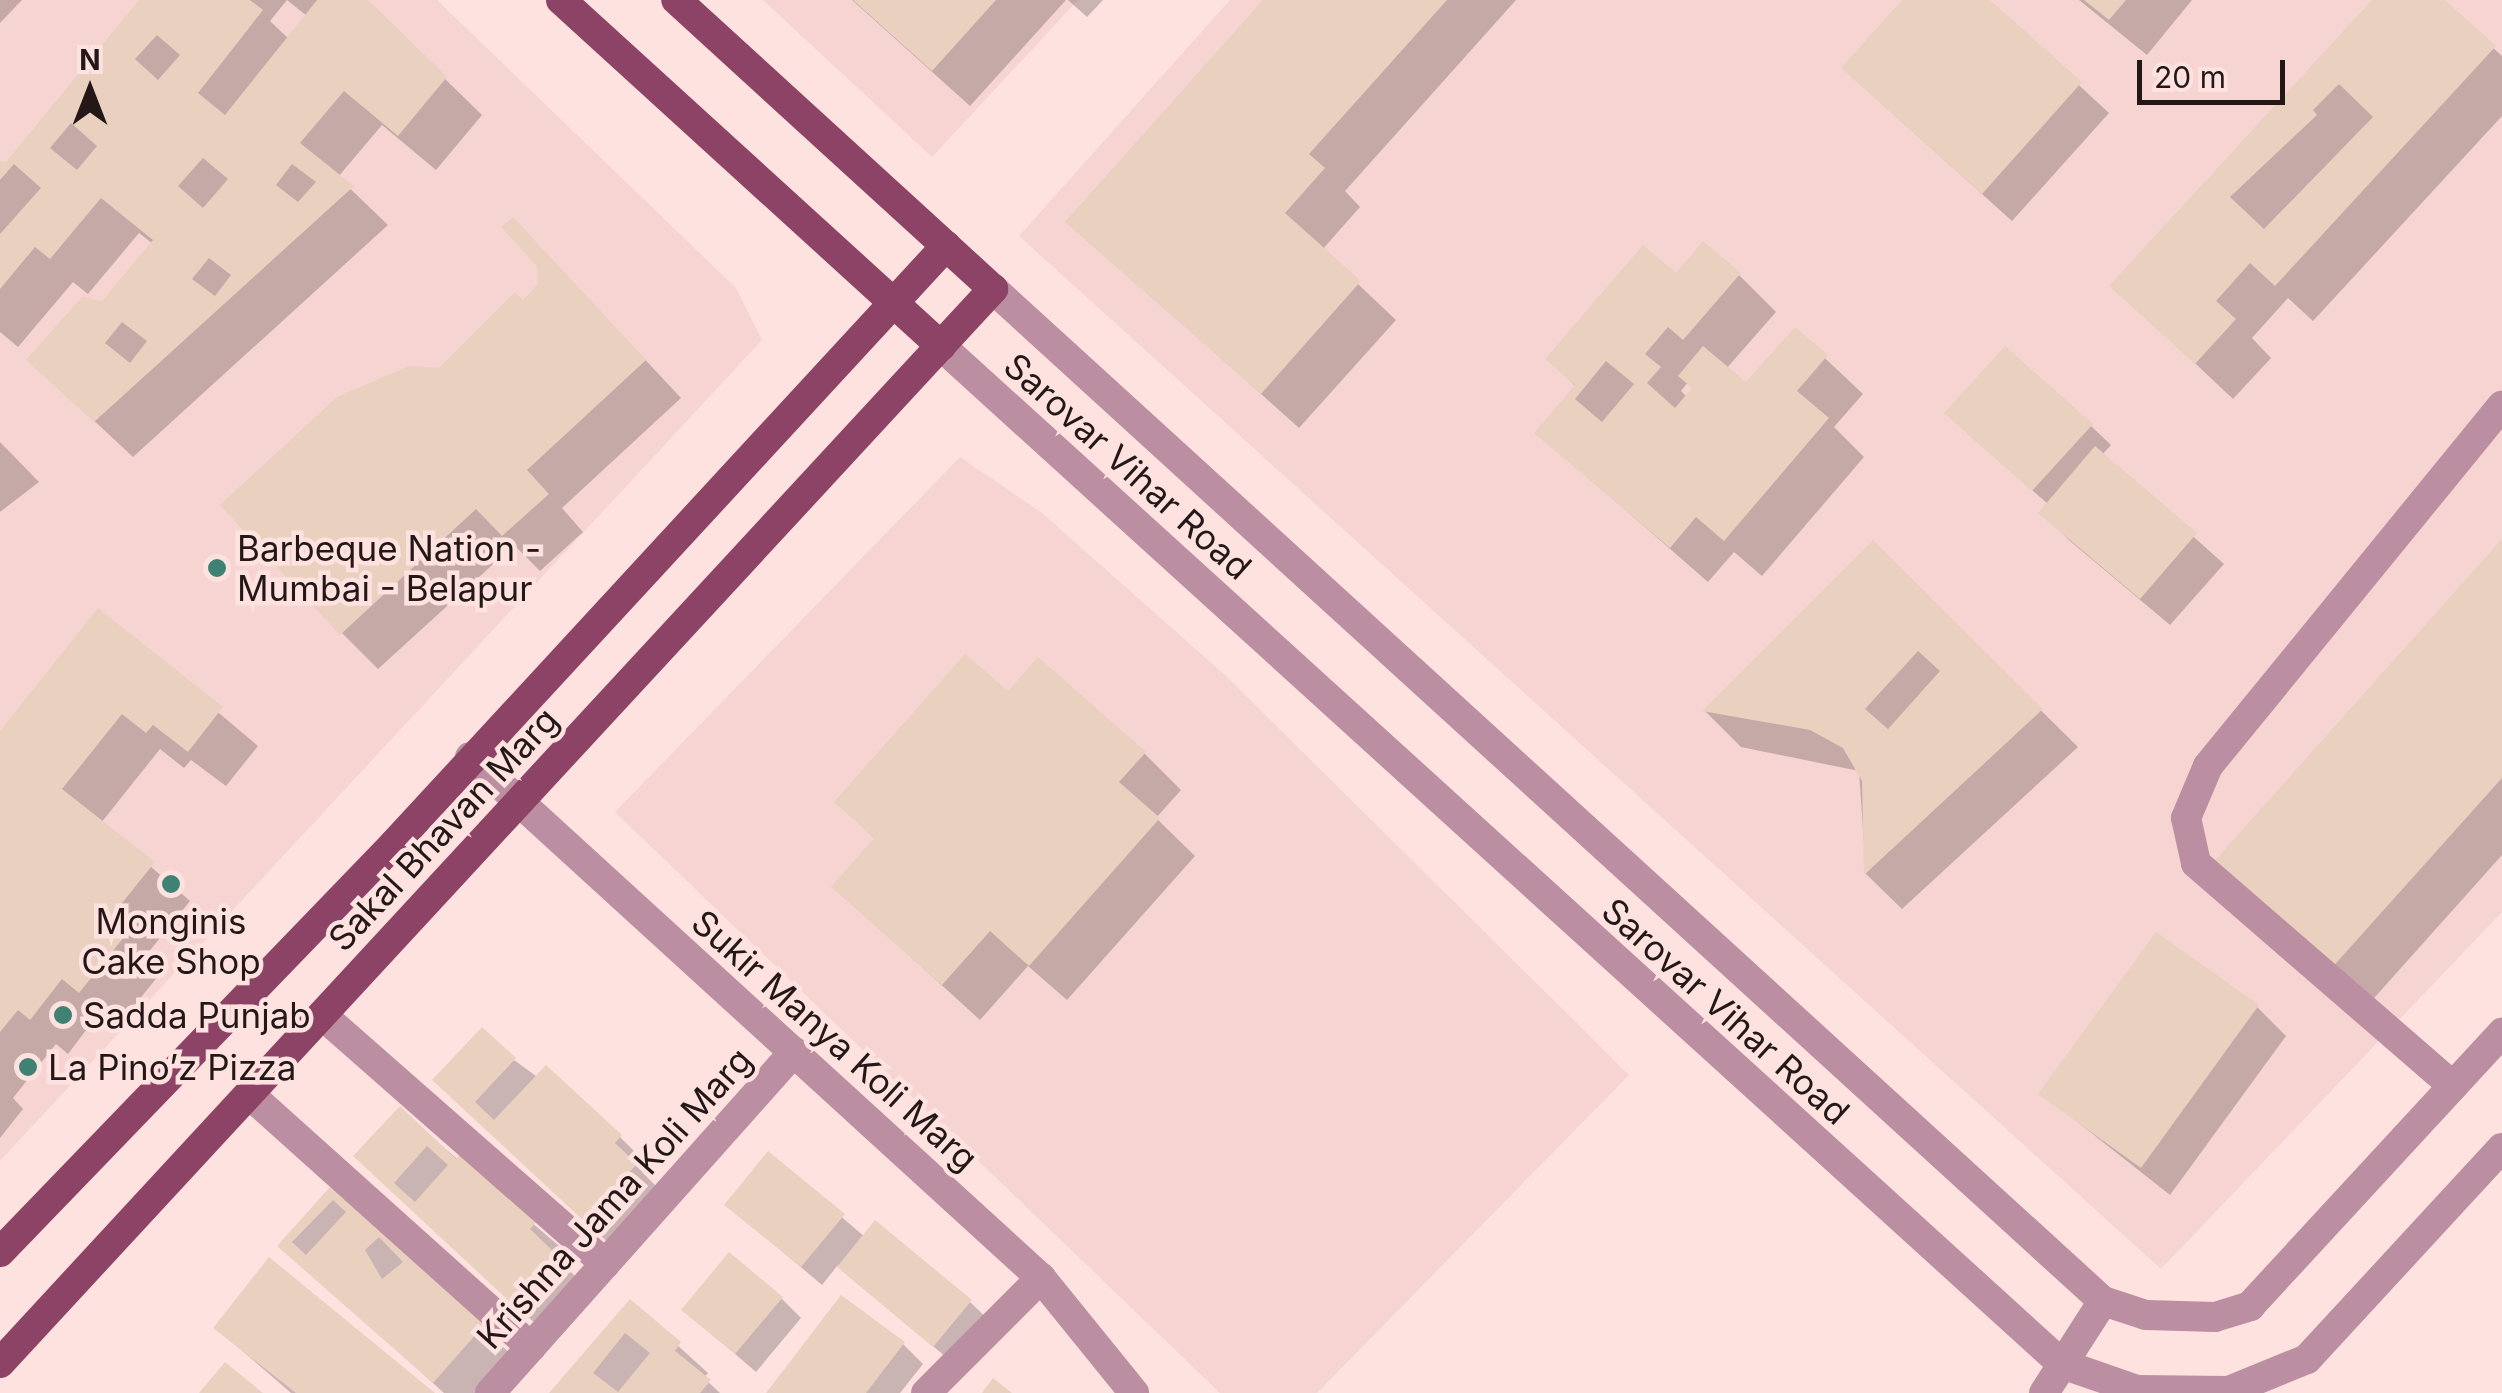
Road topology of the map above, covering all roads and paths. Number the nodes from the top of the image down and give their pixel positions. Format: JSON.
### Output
{"nodes":[{"id":1,"x":561,"y":0,"type":"edge"},
{"id":2,"x":676,"y":0,"type":"edge"},
{"id":3,"x":946,"y":246,"type":"junction"},
{"id":4,"x":993,"y":289,"type":"junction"},
{"id":5,"x":893,"y":303,"type":"junction"},
{"id":6,"x":940,"y":346,"type":"junction"},
{"id":7,"x":2502,"y":406,"type":"edge"},
{"id":8,"x":470,"y":758,"type":"junction"},
{"id":9,"x":519,"y":802,"type":"junction"},
{"id":10,"x":322,"y":1015,"type":"junction"},
{"id":11,"x":2502,"y":1033,"type":"edge"},
{"id":12,"x":794,"y":1052,"type":"junction"},
{"id":13,"x":2453,"y":1086,"type":"junction"},
{"id":14,"x":255,"y":1087,"type":"junction"},
{"id":15,"x":2502,"y":1148,"type":"edge"},
{"id":16,"x":0,"y":1252,"type":"edge"},
{"id":17,"x":606,"y":1264,"type":"junction"},
{"id":18,"x":1041,"y":1278,"type":"junction"},
{"id":19,"x":2103,"y":1302,"type":"junction"},
{"id":20,"x":537,"y":1341,"type":"junction"},
{"id":21,"x":0,"y":1363,"type":"edge"},
{"id":22,"x":2062,"y":1364,"type":"junction"},
{"id":23,"x":490,"y":1393,"type":"edge"},
{"id":24,"x":926,"y":1393,"type":"edge"},
{"id":25,"x":1134,"y":1393,"type":"edge"},
{"id":26,"x":2044,"y":1393,"type":"edge"}],
"edges":[{"from":1,"to":5,"type":"main road"},
{"from":2,"to":3,"type":"main road"},
{"from":3,"to":4,"type":"main road"},
{"from":3,"to":5,"type":"main road","name":"Sakal Bhavan Marg"},
{"from":4,"to":6,"type":"main road","name":"Sakal Bhavan Marg"},
{"from":4,"to":19,"type":"street","name":"Sarovar Vihar Road"},
{"from":5,"to":6,"type":"main road"},
{"from":5,"to":8,"type":"main road","name":"Sakal Bhavan Marg"},
{"from":6,"to":9,"type":"main road","name":"Sakal Bhavan Marg"},
{"from":6,"to":22,"type":"street","name":"Sarovar Vihar Road"},
{"from":7,"to":13,"type":"street"},
{"from":8,"to":9,"type":"street","name":"Sukir Manya Koli Marg"},
{"from":8,"to":16,"type":"main road","name":"Sakal Bhavan Marg"},
{"from":9,"to":10,"type":"main road","name":"Sakal Bhavan Marg"},
{"from":9,"to":12,"type":"street","name":"Sukir Manya Koli Marg"},
{"from":10,"to":14,"type":"main road","name":"Sakal Bhavan Marg"},
{"from":10,"to":17,"type":"street"},
{"from":11,"to":13,"type":"street","name":"Sarovar Vihar Road"},
{"from":12,"to":17,"type":"street","name":"Krishna Jama Koli Marg"},
{"from":12,"to":18,"type":"street","name":"Sukir Manya Koli Marg"},
{"from":13,"to":19,"type":"street","name":"Sarovar Vihar Road"},
{"from":14,"to":20,"type":"street"},
{"from":14,"to":21,"type":"main road","name":"Sakal Bhavan Marg"},
{"from":15,"to":22,"type":"street","name":"Sarovar Vihar Road"},
{"from":17,"to":20,"type":"street","name":"Krishna Jama Koli Marg"},
{"from":18,"to":24,"type":"street"},
{"from":18,"to":25,"type":"street","name":"Sukir Manya Koli Marg"},
{"from":19,"to":22,"type":"street"},
{"from":20,"to":23,"type":"street","name":"Krishna Jama Koli Marg"},
{"from":22,"to":26,"type":"street"}]}
